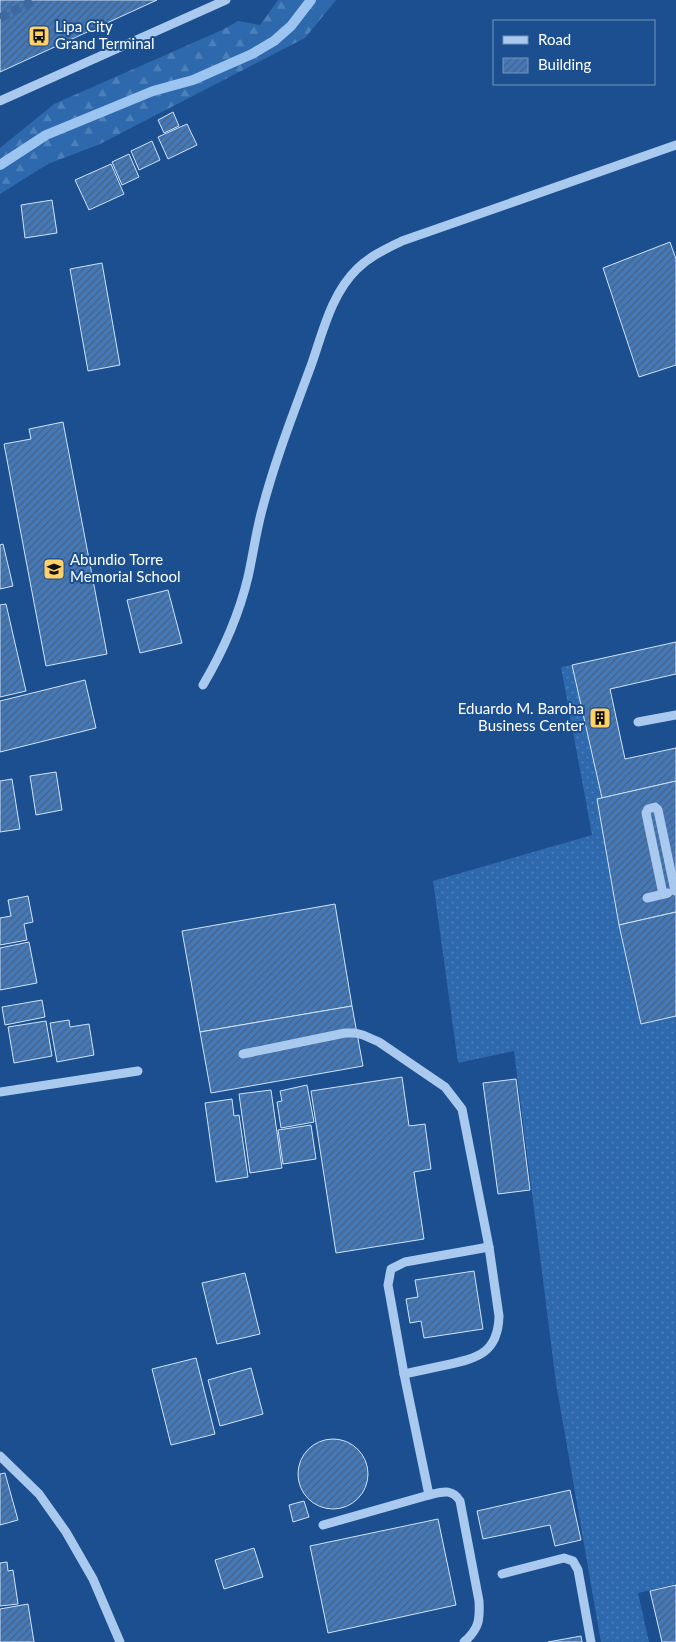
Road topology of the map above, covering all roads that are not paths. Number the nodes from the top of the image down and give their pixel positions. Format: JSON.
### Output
{"nodes":[{"id":1,"x":226,"y":0,"type":"edge"},
{"id":2,"x":0,"y":101,"type":"edge"},
{"id":3,"x":676,"y":146,"type":"edge"},
{"id":4,"x":204,"y":685,"type":"dead end"},
{"id":5,"x":676,"y":715,"type":"edge"},
{"id":6,"x":638,"y":722,"type":"dead end"},
{"id":7,"x":676,"y":891,"type":"edge"},
{"id":8,"x":663,"y":894,"type":"junction"},
{"id":9,"x":647,"y":898,"type":"dead end"},
{"id":10,"x":242,"y":1054,"type":"dead end"},
{"id":11,"x":138,"y":1070,"type":"dead end"},
{"id":12,"x":0,"y":1092,"type":"edge"},
{"id":13,"x":489,"y":1247,"type":"junction"},
{"id":14,"x":404,"y":1374,"type":"junction"},
{"id":15,"x":0,"y":1456,"type":"edge"},
{"id":16,"x":429,"y":1495,"type":"junction"},
{"id":17,"x":323,"y":1524,"type":"dead end"},
{"id":18,"x":502,"y":1574,"type":"dead end"},
{"id":19,"x":120,"y":1642,"type":"edge"},
{"id":20,"x":464,"y":1642,"type":"edge"},
{"id":21,"x":591,"y":1642,"type":"edge"}],
"edges":[{"from":1,"to":2,"type":"street"},
{"from":3,"to":4,"type":"street"},
{"from":5,"to":6,"type":"street"},
{"from":7,"to":8,"type":"street"},
{"from":7,"to":8,"type":"street"},
{"from":8,"to":9,"type":"street"},
{"from":10,"to":13,"type":"street"},
{"from":11,"to":12,"type":"street"},
{"from":13,"to":14,"type":"street"},
{"from":13,"to":14,"type":"street"},
{"from":14,"to":16,"type":"street"},
{"from":15,"to":19,"type":"street"},
{"from":16,"to":17,"type":"street"},
{"from":16,"to":20,"type":"street"},
{"from":18,"to":21,"type":"street"}]}
